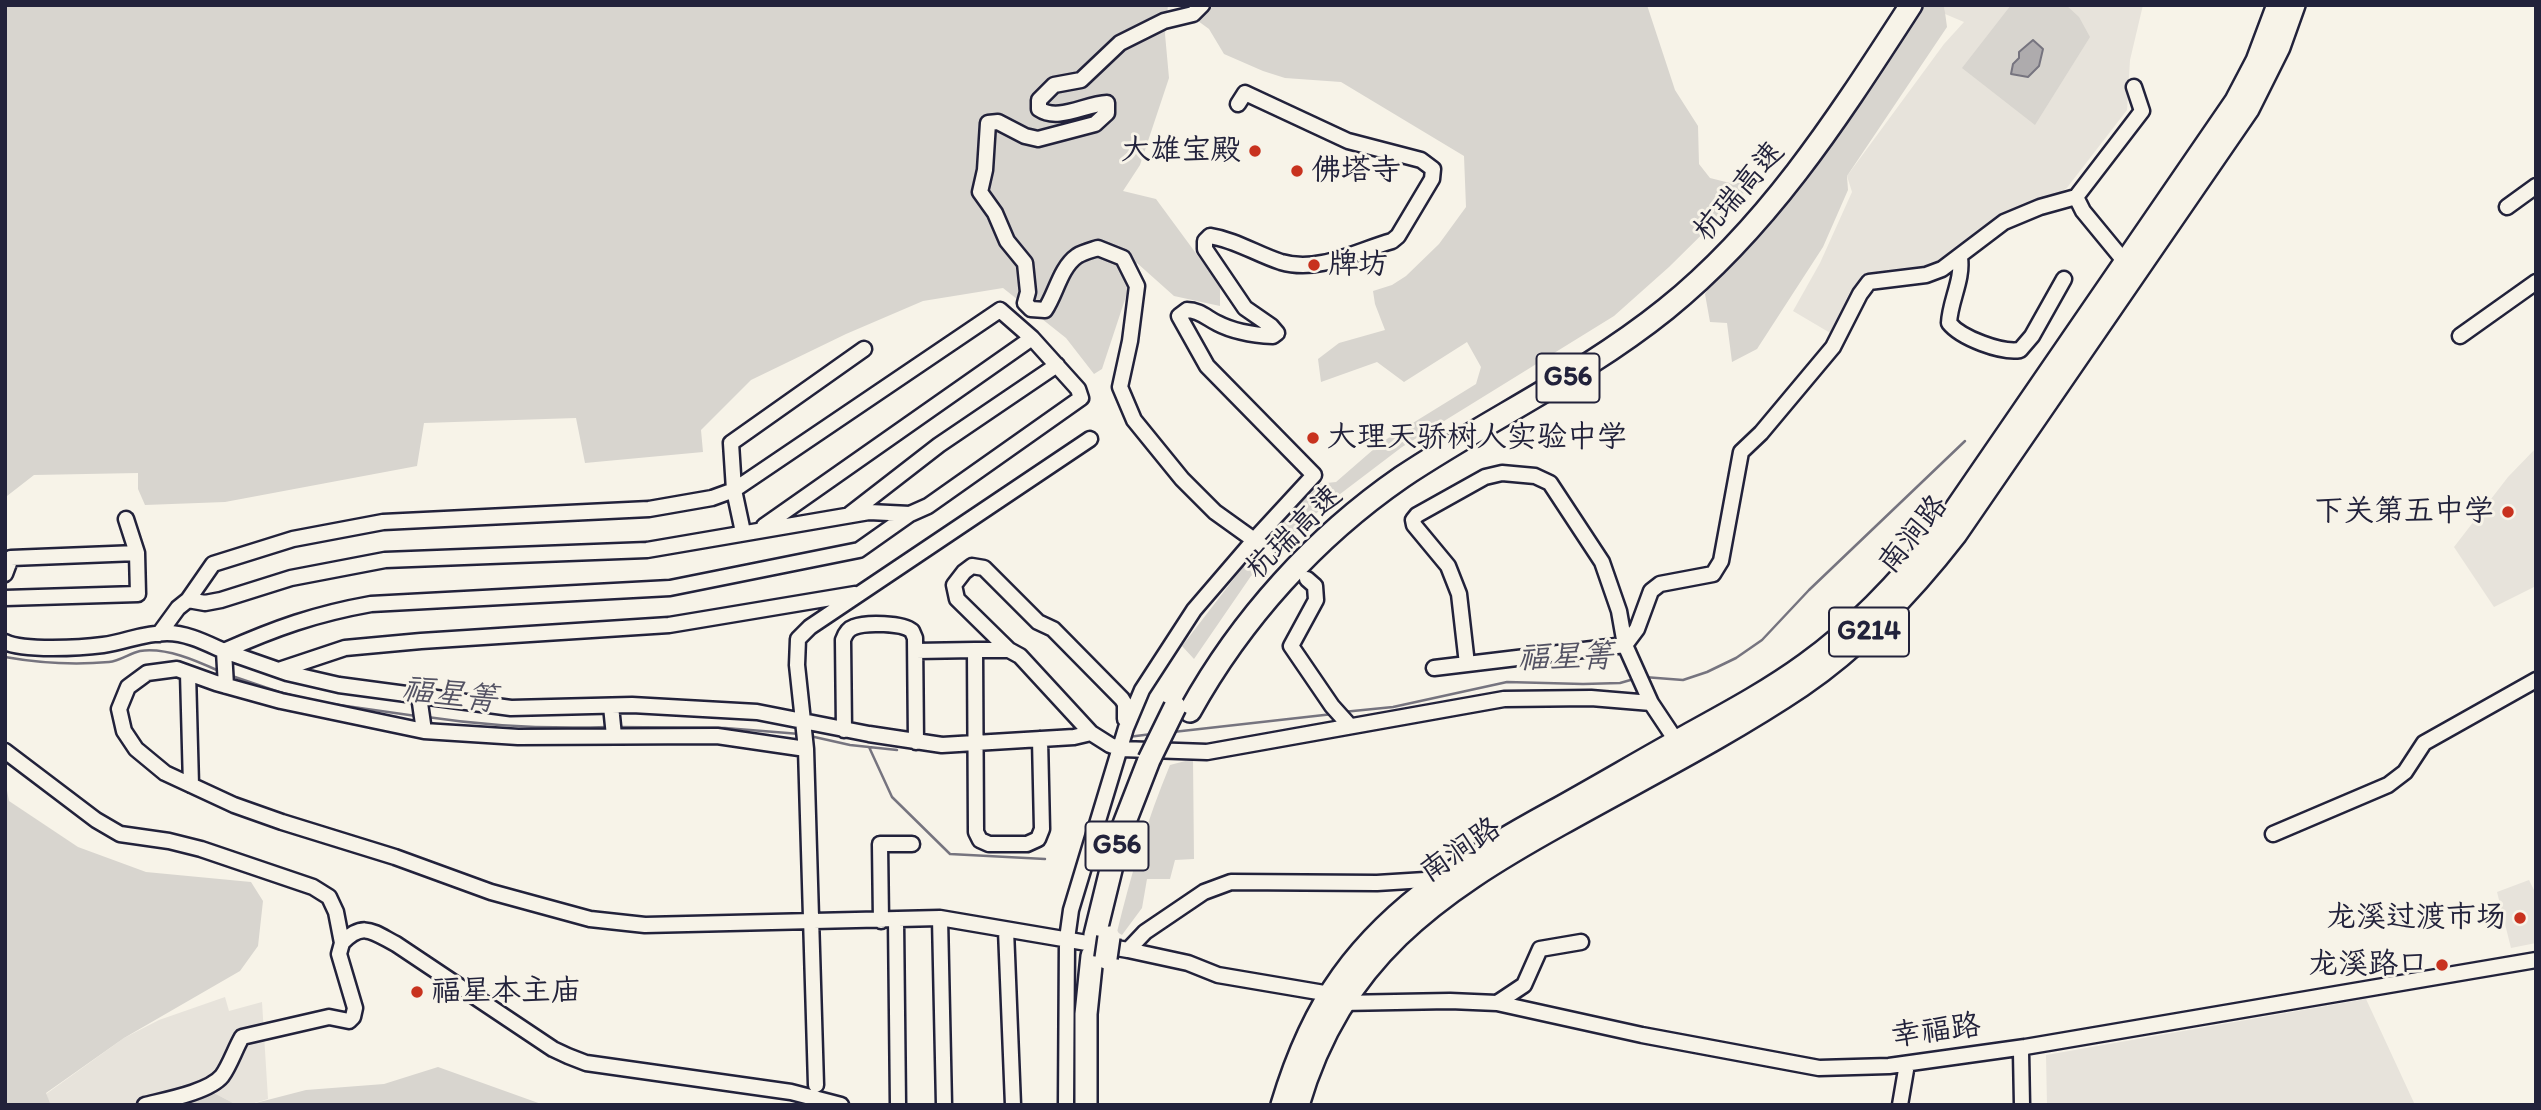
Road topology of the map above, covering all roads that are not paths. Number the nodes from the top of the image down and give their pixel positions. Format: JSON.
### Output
{"nodes":[{"id":1,"x":1202,"y":5,"type":"edge"},
{"id":2,"x":1894,"y":5,"type":"edge"},
{"id":3,"x":1911,"y":5,"type":"edge"},
{"id":4,"x":2278,"y":5,"type":"edge"},
{"id":5,"x":2294,"y":5,"type":"edge"},
{"id":6,"x":2134,"y":88,"type":"dead end"},
{"id":7,"x":1238,"y":104,"type":"dead end"},
{"id":8,"x":2536,"y":186,"type":"edge"},
{"id":9,"x":2076,"y":197,"type":"junction"},
{"id":10,"x":2507,"y":208,"type":"dead end"},
{"id":11,"x":1960,"y":258,"type":"junction"},
{"id":12,"x":2125,"y":262,"type":"junction"},
{"id":13,"x":2064,"y":279,"type":"dead end"},
{"id":14,"x":2536,"y":282,"type":"edge"},
{"id":15,"x":2460,"y":336,"type":"dead end"},
{"id":16,"x":1032,"y":338,"type":"junction"},
{"id":17,"x":864,"y":349,"type":"dead end"},
{"id":18,"x":1057,"y":365,"type":"junction"},
{"id":19,"x":1090,"y":439,"type":"dead end"},
{"id":20,"x":734,"y":490,"type":"junction"},
{"id":21,"x":910,"y":514,"type":"junction"},
{"id":22,"x":849,"y":515,"type":"junction"},
{"id":23,"x":126,"y":519,"type":"dead end"},
{"id":24,"x":759,"y":529,"type":"junction"},
{"id":25,"x":743,"y":532,"type":"junction"},
{"id":26,"x":1255,"y":539,"type":"junction"},
{"id":27,"x":1268,"y":550,"type":"tunnel mouth"},
{"id":28,"x":137,"y":553,"type":"junction"},
{"id":29,"x":5,"y":574,"type":"edge"},
{"id":30,"x":1307,"y":579,"type":"dead end"},
{"id":31,"x":860,"y":593,"type":"junction"},
{"id":32,"x":5,"y":598,"type":"edge"},
{"id":33,"x":188,"y":600,"type":"junction"},
{"id":34,"x":159,"y":634,"type":"junction"},
{"id":35,"x":5,"y":642,"type":"edge"},
{"id":36,"x":1625,"y":645,"type":"junction"},
{"id":37,"x":1009,"y":649,"type":"junction"},
{"id":38,"x":975,"y":650,"type":"junction"},
{"id":39,"x":224,"y":651,"type":"junction"},
{"id":40,"x":916,"y":651,"type":"junction"},
{"id":41,"x":1468,"y":664,"type":"junction"},
{"id":42,"x":1434,"y":668,"type":"dead end"},
{"id":43,"x":279,"y":670,"type":"junction"},
{"id":44,"x":188,"y":673,"type":"junction"},
{"id":45,"x":225,"y":677,"type":"junction"},
{"id":46,"x":2536,"y":680,"type":"edge"},
{"id":47,"x":1651,"y":703,"type":"junction"},
{"id":48,"x":1183,"y":709,"type":"junction"},
{"id":49,"x":421,"y":715,"type":"junction"},
{"id":50,"x":1346,"y":722,"type":"junction"},
{"id":51,"x":612,"y":724,"type":"junction"},
{"id":52,"x":1126,"y":728,"type":"junction"},
{"id":53,"x":844,"y":730,"type":"junction"},
{"id":54,"x":1091,"y":733,"type":"junction"},
{"id":55,"x":804,"y":735,"type":"junction"},
{"id":56,"x":1040,"y":739,"type":"junction"},
{"id":57,"x":916,"y":743,"type":"junction"},
{"id":58,"x":975,"y":744,"type":"junction"},
{"id":59,"x":1122,"y":746,"type":"junction"},
{"id":60,"x":1680,"y":748,"type":"junction"},
{"id":61,"x":5,"y":751,"type":"edge"},
{"id":62,"x":191,"y":785,"type":"junction"},
{"id":63,"x":2273,"y":835,"type":"dead end"},
{"id":64,"x":912,"y":844,"type":"dead end"},
{"id":65,"x":1441,"y":879,"type":"junction"},
{"id":66,"x":940,"y":918,"type":"junction"},
{"id":67,"x":889,"y":920,"type":"junction"},
{"id":68,"x":813,"y":921,"type":"junction"},
{"id":69,"x":1006,"y":930,"type":"junction"},
{"id":70,"x":1067,"y":939,"type":"junction"},
{"id":71,"x":1581,"y":942,"type":"dead end"},
{"id":72,"x":342,"y":943,"type":"junction"},
{"id":73,"x":1101,"y":947,"type":"junction"},
{"id":74,"x":1128,"y":950,"type":"junction"},
{"id":75,"x":2536,"y":960,"type":"edge"},
{"id":76,"x":1336,"y":999,"type":"junction"},
{"id":77,"x":1497,"y":1003,"type":"junction"},
{"id":78,"x":2025,"y":1047,"type":"junction"},
{"id":79,"x":1907,"y":1064,"type":"junction"},
{"id":80,"x":816,"y":1085,"type":"dead end"},
{"id":81,"x":145,"y":1105,"type":"edge"},
{"id":82,"x":841,"y":1105,"type":"edge"},
{"id":83,"x":898,"y":1105,"type":"edge"},
{"id":84,"x":944,"y":1105,"type":"edge"},
{"id":85,"x":1013,"y":1105,"type":"edge"},
{"id":86,"x":1066,"y":1105,"type":"edge"},
{"id":87,"x":1086,"y":1105,"type":"edge"},
{"id":88,"x":1100,"y":1105,"type":"edge"},
{"id":89,"x":1282,"y":1105,"type":"edge"},
{"id":90,"x":1298,"y":1105,"type":"edge"},
{"id":91,"x":1900,"y":1105,"type":"edge"},
{"id":92,"x":2022,"y":1105,"type":"edge"},
{"id":93,"x":2029,"y":1105,"type":"edge"}],
"edges":[{"from":1,"to":26,"type":"street"},
{"from":2,"to":48,"type":"highway","name":"杭瑞高速","number":"G56"},
{"from":3,"to":48,"type":"highway","name":"杭瑞高速","number":"G56"},
{"from":4,"to":12,"type":"highway","name":"南涧路","number":"G214"},
{"from":5,"to":60,"type":"highway","name":"南涧路","number":"G214"},
{"from":6,"to":9,"type":"street"},
{"from":7,"to":26,"type":"street"},
{"from":8,"to":10,"type":"street"},
{"from":9,"to":11,"type":"street"},
{"from":9,"to":12,"type":"street"},
{"from":11,"to":13,"type":"street"},
{"from":11,"to":36,"type":"street"},
{"from":12,"to":60,"type":"highway","name":"南涧路","number":"G214"},
{"from":14,"to":15,"type":"street"},
{"from":16,"to":18,"type":"street"},
{"from":16,"to":20,"type":"street"},
{"from":16,"to":24,"type":"street"},
{"from":17,"to":20,"type":"street"},
{"from":18,"to":21,"type":"street"},
{"from":18,"to":22,"type":"street"},
{"from":19,"to":31,"type":"street"},
{"from":20,"to":25,"type":"street"},
{"from":20,"to":33,"type":"street"},
{"from":21,"to":22,"type":"street"},
{"from":21,"to":39,"type":"street"},
{"from":22,"to":24,"type":"street"},
{"from":23,"to":28,"type":"street"},
{"from":24,"to":25,"type":"street"},
{"from":25,"to":33,"type":"street"},
{"from":26,"to":27,"type":"street"},
{"from":26,"to":52,"type":"street"},
{"from":28,"to":29,"type":"street"},
{"from":28,"to":32,"type":"street"},
{"from":30,"to":50,"type":"street"},
{"from":31,"to":43,"type":"street"},
{"from":31,"to":55,"type":"street"},
{"from":33,"to":34,"type":"street"},
{"from":34,"to":35,"type":"street"},
{"from":34,"to":39,"type":"street"},
{"from":36,"to":41,"type":"street"},
{"from":36,"to":41,"type":"street"},
{"from":36,"to":47,"type":"street"},
{"from":37,"to":38,"type":"street"},
{"from":37,"to":52,"type":"street"},
{"from":37,"to":54,"type":"street"},
{"from":38,"to":40,"type":"street"},
{"from":38,"to":58,"type":"street"},
{"from":39,"to":43,"type":"street"},
{"from":39,"to":45,"type":"street"},
{"from":40,"to":53,"type":"street"},
{"from":40,"to":57,"type":"street"},
{"from":41,"to":42,"type":"street"},
{"from":43,"to":49,"type":"street"},
{"from":44,"to":45,"type":"street","name":"幸福路"},
{"from":44,"to":62,"type":"street"},
{"from":44,"to":62,"type":"street","name":"幸福路"},
{"from":45,"to":49,"type":"street","name":"幸福路"},
{"from":46,"to":63,"type":"street"},
{"from":47,"to":50,"type":"street"},
{"from":47,"to":60,"type":"street"},
{"from":48,"to":73,"type":"highway","name":"杭瑞高速","number":"G56","bridge":true},
{"from":49,"to":51,"type":"street"},
{"from":49,"to":51,"type":"street"},
{"from":50,"to":59,"type":"street"},
{"from":51,"to":55,"type":"street"},
{"from":51,"to":55,"type":"street"},
{"from":52,"to":59,"type":"street"},
{"from":53,"to":55,"type":"street"},
{"from":53,"to":57,"type":"street"},
{"from":54,"to":56,"type":"street"},
{"from":54,"to":59,"type":"street"},
{"from":55,"to":68,"type":"street"},
{"from":56,"to":58,"type":"street"},
{"from":56,"to":58,"type":"street"},
{"from":57,"to":58,"type":"street"},
{"from":59,"to":70,"type":"street"},
{"from":60,"to":65,"type":"highway","name":"南涧路","number":"G214"},
{"from":60,"to":76,"type":"highway","name":"南涧路","number":"G214"},
{"from":61,"to":72,"type":"street"},
{"from":62,"to":68,"type":"street","name":"幸福路"},
{"from":64,"to":67,"type":"street"},
{"from":65,"to":74,"type":"street"},
{"from":65,"to":76,"type":"highway","name":"南涧路","number":"G214"},
{"from":66,"to":67,"type":"street","name":"幸福路"},
{"from":66,"to":69,"type":"street","name":"幸福路"},
{"from":66,"to":84,"type":"street"},
{"from":67,"to":68,"type":"street","name":"幸福路"},
{"from":67,"to":83,"type":"street"},
{"from":68,"to":80,"type":"street"},
{"from":69,"to":70,"type":"street","name":"幸福路"},
{"from":69,"to":85,"type":"street"},
{"from":70,"to":74,"type":"street","name":"幸福路"},
{"from":70,"to":86,"type":"street"},
{"from":71,"to":77,"type":"street"},
{"from":72,"to":81,"type":"street"},
{"from":72,"to":82,"type":"street"},
{"from":73,"to":87,"type":"highway","name":"杭瑞高速","number":"G56"},
{"from":73,"to":88,"type":"highway","name":"杭瑞高速","number":"G56"},
{"from":74,"to":76,"type":"street","name":"幸福路"},
{"from":75,"to":78,"type":"street","name":"幸福路"},
{"from":76,"to":77,"type":"street","name":"幸福路"},
{"from":76,"to":89,"type":"highway","name":"南涧路","number":"G214"},
{"from":76,"to":90,"type":"highway","name":"南涧路","number":"G214"},
{"from":77,"to":79,"type":"street","name":"幸福路"},
{"from":78,"to":79,"type":"street","name":"幸福路"},
{"from":78,"to":92,"type":"street"},
{"from":78,"to":93,"type":"street"},
{"from":79,"to":91,"type":"street"}]}
